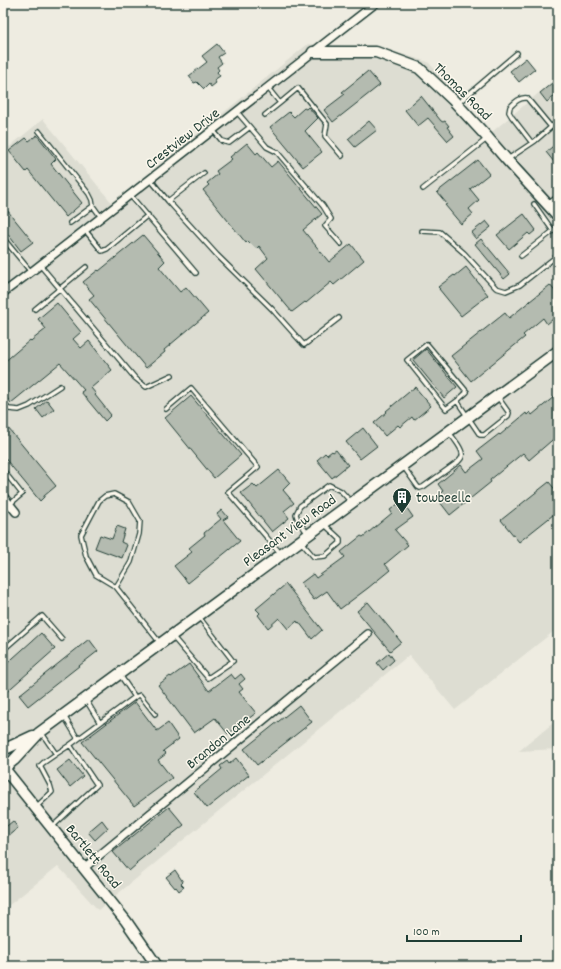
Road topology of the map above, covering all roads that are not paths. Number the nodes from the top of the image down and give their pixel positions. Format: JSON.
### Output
{"nodes":[{"id":1,"x":376,"y":3,"type":"edge"},
{"id":2,"x":314,"y":52,"type":"junction"},
{"id":3,"x":517,"y":53,"type":"dead end"},
{"id":4,"x":268,"y":88,"type":"junction"},
{"id":5,"x":280,"y":103,"type":"junction"},
{"id":6,"x":456,"y":104,"type":"junction"},
{"id":7,"x":237,"y":112,"type":"junction"},
{"id":8,"x":265,"y":115,"type":"dead end"},
{"id":9,"x":558,"y":121,"type":"edge"},
{"id":10,"x":551,"y":127,"type":"junction"},
{"id":11,"x":250,"y":128,"type":"junction"},
{"id":12,"x":213,"y":130,"type":"junction"},
{"id":13,"x":39,"y":132,"type":"dead end"},
{"id":14,"x":488,"y":138,"type":"junction"},
{"id":15,"x":532,"y":143,"type":"junction"},
{"id":16,"x":342,"y":156,"type":"dead end"},
{"id":17,"x":507,"y":160,"type":"junction"},
{"id":18,"x":204,"y":173,"type":"dead end"},
{"id":19,"x":150,"y":179,"type":"junction"},
{"id":20,"x":423,"y":189,"type":"dead end"},
{"id":21,"x":130,"y":194,"type":"junction"},
{"id":22,"x":558,"y":196,"type":"edge"},
{"id":23,"x":168,"y":201,"type":"junction"},
{"id":24,"x":534,"y":204,"type":"dead end"},
{"id":25,"x":548,"y":204,"type":"junction"},
{"id":26,"x":93,"y":206,"type":"junction"},
{"id":27,"x":148,"y":215,"type":"junction"},
{"id":28,"x":558,"y":216,"type":"edge"},
{"id":29,"x":102,"y":217,"type":"junction"},
{"id":30,"x":70,"y":223,"type":"dead end"},
{"id":31,"x":558,"y":228,"type":"edge"},
{"id":32,"x":85,"y":230,"type":"junction"},
{"id":33,"x":422,"y":231,"type":"dead end"},
{"id":34,"x":553,"y":231,"type":"junction"},
{"id":35,"x":3,"y":238,"type":"edge"},
{"id":36,"x":341,"y":244,"type":"dead end"},
{"id":37,"x":558,"y":255,"type":"edge"},
{"id":38,"x":521,"y":256,"type":"dead end"},
{"id":39,"x":40,"y":265,"type":"junction"},
{"id":40,"x":86,"y":267,"type":"dead end"},
{"id":41,"x":31,"y":272,"type":"junction"},
{"id":42,"x":196,"y":273,"type":"dead end"},
{"id":43,"x":60,"y":288,"type":"junction"},
{"id":44,"x":3,"y":293,"type":"edge"},
{"id":45,"x":35,"y":308,"type":"dead end"},
{"id":46,"x":339,"y":318,"type":"dead end"},
{"id":47,"x":558,"y":351,"type":"edge"},
{"id":48,"x":172,"y":375,"type":"dead end"},
{"id":49,"x":60,"y":386,"type":"dead end"},
{"id":50,"x":497,"y":396,"type":"junction"},
{"id":51,"x":456,"y":401,"type":"junction"},
{"id":52,"x":3,"y":403,"type":"edge"},
{"id":53,"x":166,"y":409,"type":"dead end"},
{"id":54,"x":468,"y":417,"type":"junction"},
{"id":55,"x":449,"y":432,"type":"junction"},
{"id":56,"x":403,"y":466,"type":"junction"},
{"id":57,"x":3,"y":470,"type":"edge"},
{"id":58,"x":5,"y":475,"type":"edge"},
{"id":59,"x":3,"y":496,"type":"edge"},
{"id":60,"x":352,"y":503,"type":"junction"},
{"id":61,"x":10,"y":504,"type":"junction"},
{"id":62,"x":16,"y":512,"type":"dead end"},
{"id":63,"x":324,"y":524,"type":"junction"},
{"id":64,"x":309,"y":535,"type":"junction"},
{"id":65,"x":300,"y":541,"type":"junction"},
{"id":66,"x":282,"y":555,"type":"junction"},
{"id":67,"x":116,"y":586,"type":"junction"},
{"id":68,"x":198,"y":616,"type":"junction"},
{"id":69,"x":368,"y":634,"type":"dead end"},
{"id":70,"x":171,"y":636,"type":"junction"},
{"id":71,"x":62,"y":638,"type":"dead end"},
{"id":72,"x":160,"y":644,"type":"junction"},
{"id":73,"x":3,"y":650,"type":"edge"},
{"id":74,"x":119,"y":674,"type":"junction"},
{"id":75,"x":135,"y":697,"type":"junction"},
{"id":76,"x":85,"y":699,"type":"junction"},
{"id":77,"x":155,"y":714,"type":"dead end"},
{"id":78,"x":63,"y":716,"type":"junction"},
{"id":79,"x":100,"y":723,"type":"junction"},
{"id":80,"x":40,"y":732,"type":"junction"},
{"id":81,"x":78,"y":739,"type":"junction"},
{"id":82,"x":70,"y":745,"type":"junction"},
{"id":83,"x":3,"y":750,"type":"edge"},
{"id":84,"x":56,"y":754,"type":"junction"},
{"id":85,"x":3,"y":768,"type":"edge"},
{"id":86,"x":35,"y":807,"type":"junction"},
{"id":87,"x":52,"y":827,"type":"junction"},
{"id":88,"x":84,"y":868,"type":"junction"},
{"id":89,"x":157,"y":966,"type":"edge"}],
"edges":[{"from":1,"to":2,"type":"street","name":"Crestview Drive"},
{"from":2,"to":4,"type":"street","name":"Crestview Drive"},
{"from":2,"to":6,"type":"main road","name":"Thomas Road"},
{"from":3,"to":6,"type":"lane"},
{"from":4,"to":5,"type":"lane"},
{"from":4,"to":7,"type":"street","name":"Crestview Drive"},
{"from":5,"to":8,"type":"lane"},
{"from":5,"to":16,"type":"lane"},
{"from":6,"to":14,"type":"main road","name":"Thomas Road"},
{"from":7,"to":11,"type":"lane"},
{"from":7,"to":12,"type":"street","name":"Crestview Drive"},
{"from":9,"to":10,"type":"lane"},
{"from":10,"to":15,"type":"lane"},
{"from":10,"to":15,"type":"lane"},
{"from":11,"to":12,"type":"lane"},
{"from":11,"to":36,"type":"lane"},
{"from":12,"to":19,"type":"street","name":"Crestview Drive"},
{"from":13,"to":26,"type":"lane"},
{"from":14,"to":17,"type":"main road","name":"Thomas Road"},
{"from":14,"to":20,"type":"lane"},
{"from":15,"to":17,"type":"lane"},
{"from":17,"to":25,"type":"main road","name":"Thomas Road"},
{"from":18,"to":23,"type":"lane"},
{"from":19,"to":21,"type":"street","name":"Crestview Drive"},
{"from":19,"to":23,"type":"lane"},
{"from":21,"to":27,"type":"lane"},
{"from":21,"to":29,"type":"street","name":"Crestview Drive"},
{"from":22,"to":25,"type":"lane"},
{"from":23,"to":46,"type":"lane"},
{"from":24,"to":34,"type":"lane"},
{"from":25,"to":28,"type":"main road","name":"Thomas Road"},
{"from":26,"to":29,"type":"lane"},
{"from":26,"to":30,"type":"lane"},
{"from":27,"to":32,"type":"lane"},
{"from":27,"to":42,"type":"lane"},
{"from":29,"to":32,"type":"street","name":"Crestview Drive"},
{"from":31,"to":34,"type":"lane"},
{"from":32,"to":39,"type":"street","name":"Crestview Drive"},
{"from":33,"to":37,"type":"lane"},
{"from":34,"to":38,"type":"lane"},
{"from":35,"to":41,"type":"lane"},
{"from":39,"to":41,"type":"street","name":"Crestview Drive"},
{"from":39,"to":43,"type":"lane"},
{"from":40,"to":43,"type":"lane"},
{"from":41,"to":44,"type":"street","name":"Crestview Drive"},
{"from":43,"to":45,"type":"lane"},
{"from":43,"to":48,"type":"lane"},
{"from":47,"to":50,"type":"main road","name":"Pleasant View Road"},
{"from":49,"to":52,"type":"lane"},
{"from":50,"to":54,"type":"main road","name":"Pleasant View Road"},
{"from":50,"to":54,"type":"lane"},
{"from":51,"to":51,"type":"lane"},
{"from":51,"to":54,"type":"lane"},
{"from":53,"to":66,"type":"lane"},
{"from":54,"to":55,"type":"main road","name":"Pleasant View Road"},
{"from":55,"to":56,"type":"main road","name":"Pleasant View Road"},
{"from":55,"to":56,"type":"lane"},
{"from":56,"to":60,"type":"main road","name":"Pleasant View Road"},
{"from":57,"to":58,"type":"lane"},
{"from":58,"to":61,"type":"lane"},
{"from":59,"to":61,"type":"street"},
{"from":60,"to":63,"type":"main road","name":"Pleasant View Road"},
{"from":60,"to":64,"type":"lane"},
{"from":61,"to":62,"type":"street"},
{"from":63,"to":64,"type":"main road","name":"Pleasant View Road"},
{"from":63,"to":65,"type":"lane"},
{"from":64,"to":65,"type":"main road","name":"Pleasant View Road"},
{"from":65,"to":66,"type":"main road","name":"Pleasant View Road"},
{"from":66,"to":68,"type":"main road","name":"Pleasant View Road"},
{"from":67,"to":67,"type":"lane"},
{"from":67,"to":72,"type":"lane"},
{"from":68,"to":70,"type":"main road","name":"Pleasant View Road"},
{"from":68,"to":70,"type":"lane"},
{"from":69,"to":88,"type":"street","name":"Brandon Lane"},
{"from":70,"to":72,"type":"main road","name":"Pleasant View Road"},
{"from":71,"to":73,"type":"lane"},
{"from":72,"to":74,"type":"main road","name":"Pleasant View Road"},
{"from":74,"to":75,"type":"lane"},
{"from":74,"to":76,"type":"main road","name":"Pleasant View Road"},
{"from":75,"to":77,"type":"lane"},
{"from":75,"to":79,"type":"lane"},
{"from":76,"to":78,"type":"main road","name":"Pleasant View Road"},
{"from":76,"to":79,"type":"lane"},
{"from":78,"to":80,"type":"main road","name":"Pleasant View Road"},
{"from":78,"to":81,"type":"lane"},
{"from":79,"to":81,"type":"lane"},
{"from":80,"to":83,"type":"main road","name":"Pleasant View Road"},
{"from":80,"to":84,"type":"lane"},
{"from":80,"to":85,"type":"main road","name":"Pleasant View Road"},
{"from":81,"to":82,"type":"lane"},
{"from":82,"to":84,"type":"lane"},
{"from":82,"to":87,"type":"lane"},
{"from":84,"to":86,"type":"lane"},
{"from":85,"to":86,"type":"main road","name":"Bartlett Road"},
{"from":86,"to":87,"type":"main road","name":"Bartlett Road"},
{"from":87,"to":88,"type":"main road","name":"Bartlett Road"},
{"from":88,"to":89,"type":"main road","name":"Bartlett Road"}]}
